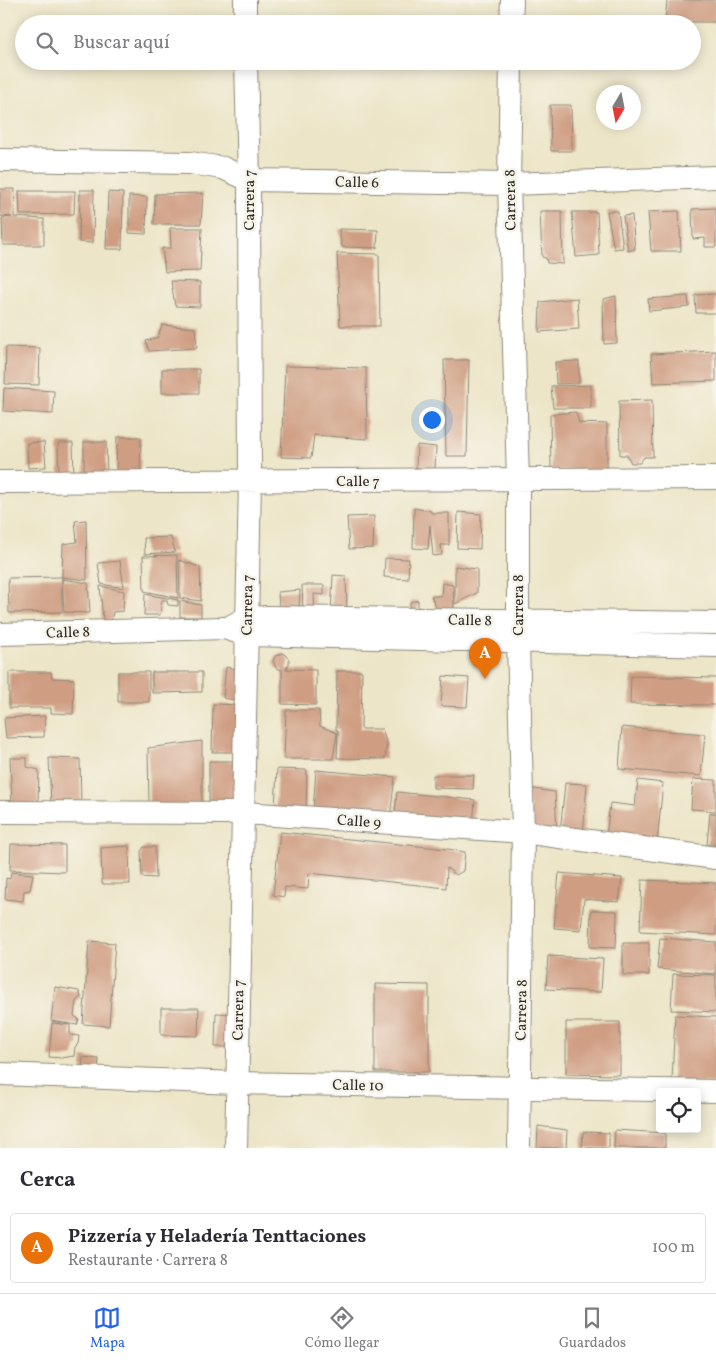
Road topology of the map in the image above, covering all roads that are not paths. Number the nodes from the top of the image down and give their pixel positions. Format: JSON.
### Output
{"nodes":[{"id":1,"x":245,"y":0,"type":"edge"},
{"id":2,"x":512,"y":0,"type":"edge"},
{"id":3,"x":246,"y":15,"type":"edge"},
{"id":4,"x":511,"y":15,"type":"edge"},
{"id":5,"x":246,"y":70,"type":"edge"},
{"id":6,"x":511,"y":70,"type":"edge"},
{"id":7,"x":0,"y":160,"type":"edge"},
{"id":8,"x":716,"y":177,"type":"edge"},
{"id":9,"x":249,"y":180,"type":"junction"},
{"id":10,"x":509,"y":184,"type":"junction"},
{"id":11,"x":716,"y":478,"type":"edge"},
{"id":12,"x":518,"y":480,"type":"junction"},
{"id":13,"x":250,"y":481,"type":"junction"},
{"id":14,"x":0,"y":482,"type":"edge"},
{"id":15,"x":716,"y":623,"type":"edge"},
{"id":16,"x":239,"y":627,"type":"junction"},
{"id":17,"x":518,"y":631,"type":"junction"},
{"id":18,"x":0,"y":634,"type":"edge"},
{"id":19,"x":716,"y":646,"type":"edge"},
{"id":20,"x":0,"y":812,"type":"edge"},
{"id":21,"x":243,"y":813,"type":"junction"},
{"id":22,"x":523,"y":832,"type":"junction"},
{"id":23,"x":716,"y":858,"type":"edge"},
{"id":24,"x":0,"y":1074,"type":"edge"},
{"id":25,"x":237,"y":1082,"type":"junction"},
{"id":26,"x":520,"y":1088,"type":"junction"},
{"id":27,"x":716,"y":1091,"type":"edge"},
{"id":28,"x":236,"y":1148,"type":"edge"},
{"id":29,"x":519,"y":1148,"type":"edge"}],
"edges":[{"from":1,"to":3,"type":"street"},
{"from":2,"to":4,"type":"street"},
{"from":5,"to":9,"type":"street","name":"Carrera 7"},
{"from":6,"to":10,"type":"street","name":"Carrera 8"},
{"from":7,"to":9,"type":"street","name":"Calle 6"},
{"from":8,"to":10,"type":"street","name":"Calle 6"},
{"from":9,"to":10,"type":"street","name":"Calle 6"},
{"from":9,"to":13,"type":"street","name":"Carrera 7"},
{"from":10,"to":12,"type":"street","name":"Carrera 8"},
{"from":11,"to":12,"type":"street","name":"Calle 7"},
{"from":12,"to":13,"type":"street","name":"Calle 7"},
{"from":12,"to":17,"type":"street","name":"Carrera 8"},
{"from":13,"to":14,"type":"street","name":"Calle 7"},
{"from":13,"to":16,"type":"street","name":"Carrera 7"},
{"from":15,"to":17,"type":"street","name":"Calle 8"},
{"from":16,"to":17,"type":"street","name":"Calle 8"},
{"from":16,"to":18,"type":"street","name":"Calle 8"},
{"from":16,"to":21,"type":"street","name":"Carrera 7"},
{"from":17,"to":19,"type":"street","name":"Calle 8"},
{"from":17,"to":22,"type":"street","name":"Carrera 8"},
{"from":20,"to":21,"type":"street","name":"Calle 9"},
{"from":21,"to":22,"type":"street","name":"Calle 9"},
{"from":21,"to":25,"type":"street","name":"Carrera 7"},
{"from":22,"to":23,"type":"street","name":"Calle 9"},
{"from":22,"to":26,"type":"street","name":"Carrera 8"},
{"from":24,"to":25,"type":"street","name":"Calle 10"},
{"from":25,"to":26,"type":"street","name":"Calle 10"},
{"from":25,"to":28,"type":"street","name":"Carrera 7"},
{"from":26,"to":27,"type":"street","name":"Calle 10"},
{"from":26,"to":29,"type":"street","name":"Carrera 8"}]}
